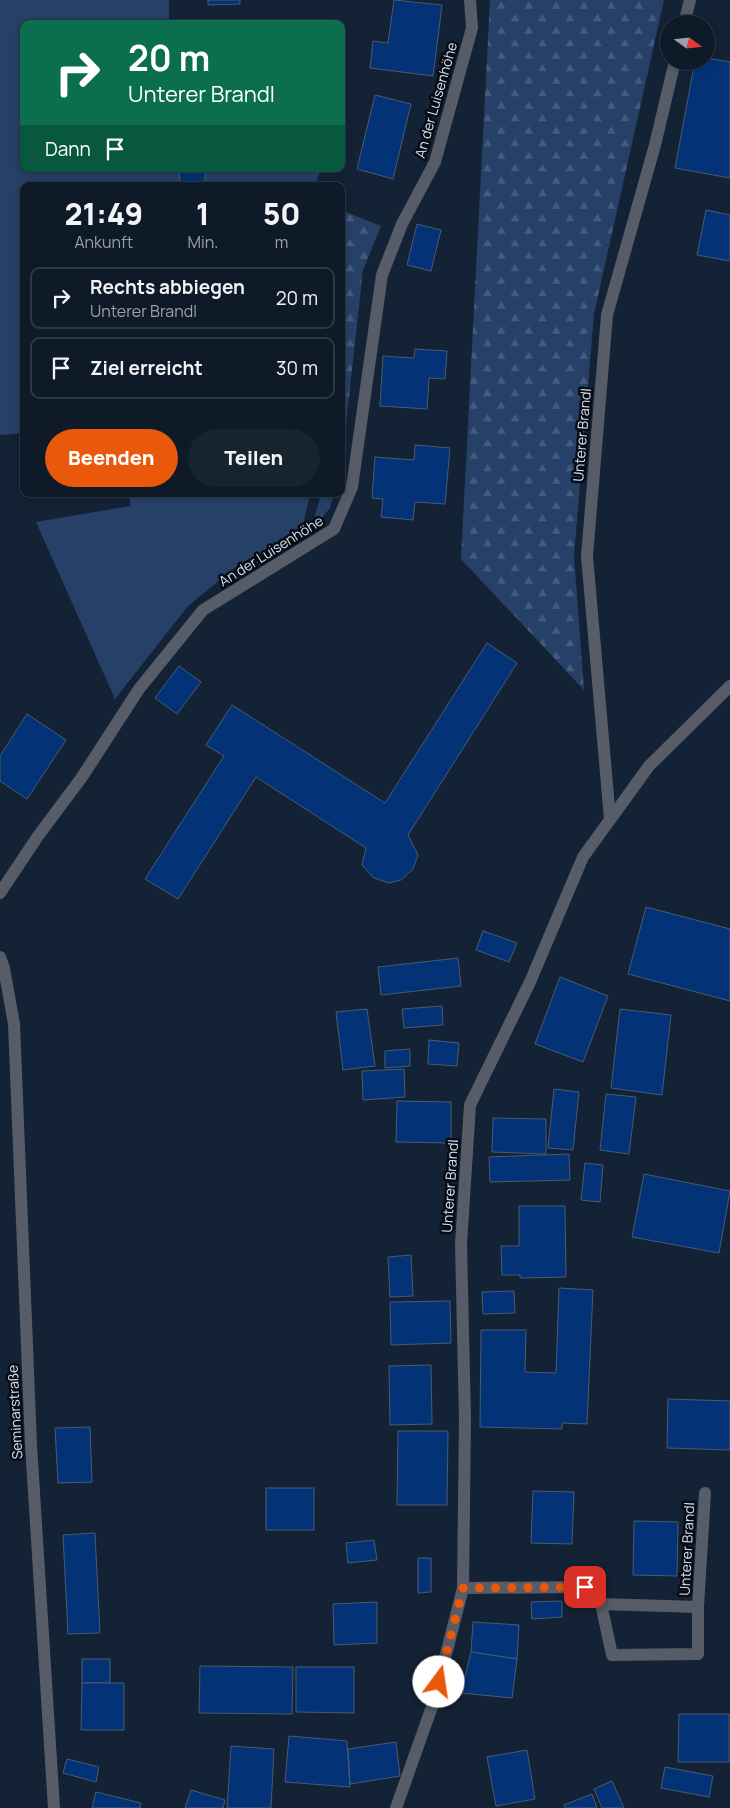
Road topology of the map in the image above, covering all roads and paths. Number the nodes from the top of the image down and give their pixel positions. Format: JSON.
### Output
{"nodes":[{"id":1,"x":470,"y":0,"type":"edge"},
{"id":2,"x":690,"y":0,"type":"edge"},
{"id":3,"x":686,"y":15,"type":"edge"},
{"id":4,"x":673,"y":70,"type":"edge"},
{"id":5,"x":730,"y":686,"type":"edge"},
{"id":6,"x":610,"y":819,"type":"junction"},
{"id":7,"x":0,"y":894,"type":"edge"},
{"id":8,"x":0,"y":957,"type":"edge"},
{"id":9,"x":705,"y":1493,"type":"dead end"},
{"id":10,"x":463,"y":1588,"type":"junction"},
{"id":11,"x":601,"y":1604,"type":"junction"},
{"id":12,"x":698,"y":1607,"type":"junction"},
{"id":13,"x":54,"y":1808,"type":"edge"},
{"id":14,"x":396,"y":1808,"type":"edge"}],
"edges":[{"from":1,"to":7,"type":"street","name":"An der Luisenhöhe"},
{"from":2,"to":3,"type":"street"},
{"from":4,"to":6,"type":"street","name":"Unterer Brandl"},
{"from":5,"to":6,"type":"street","name":"Unterer Brandl"},
{"from":6,"to":10,"type":"street","name":"Unterer Brandl"},
{"from":8,"to":13,"type":"street","name":"Seminarstraße"},
{"from":9,"to":12,"type":"street","name":"Unterer Brandl"},
{"from":10,"to":11,"type":"street"},
{"from":10,"to":14,"type":"street","name":"Unterer Brandl"},
{"from":11,"to":12,"type":"street","name":"Unterer Brandl"},
{"from":11,"to":12,"type":"street","name":"Unterer Brandl"}]}
